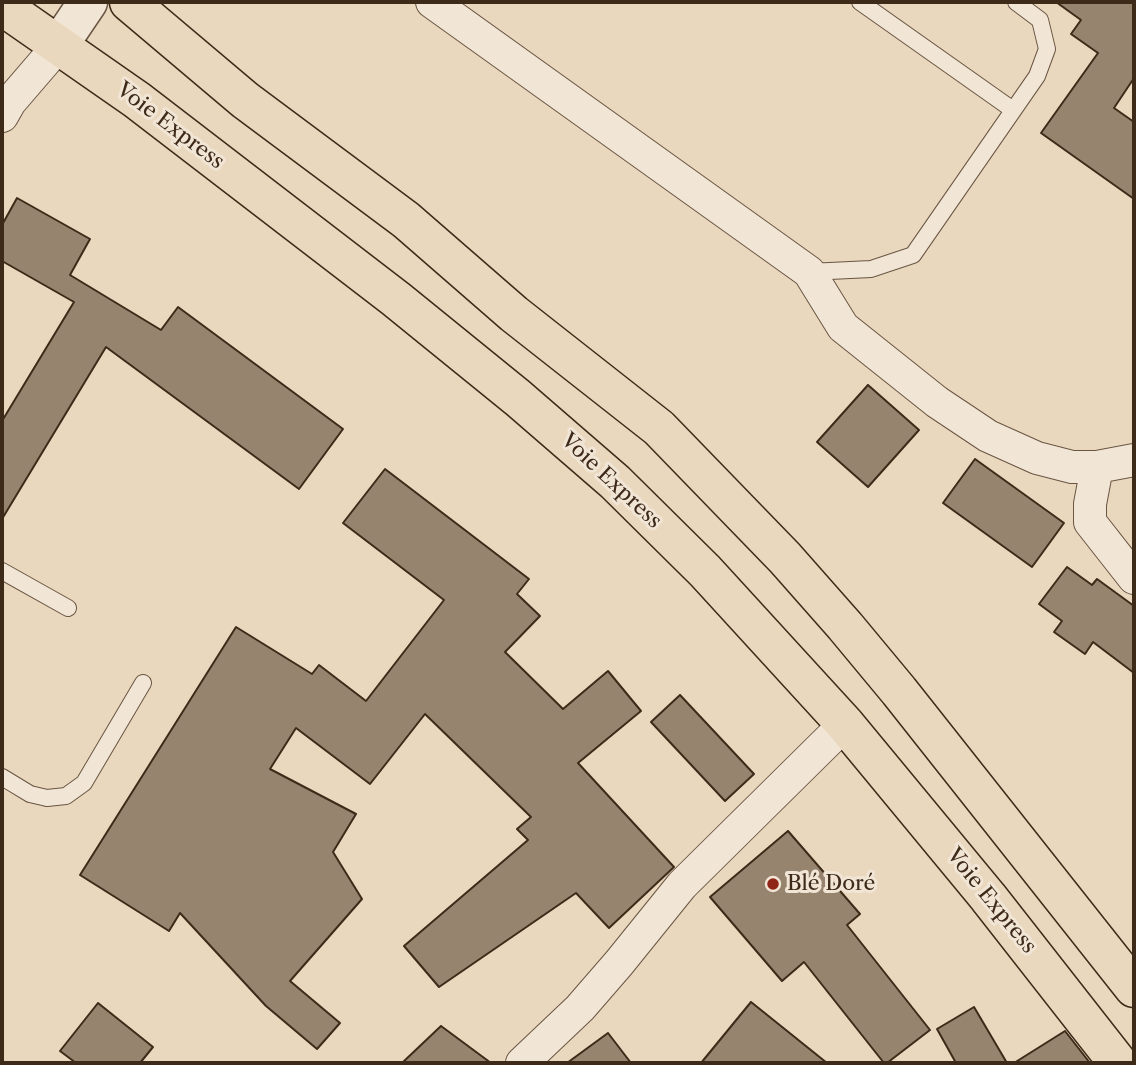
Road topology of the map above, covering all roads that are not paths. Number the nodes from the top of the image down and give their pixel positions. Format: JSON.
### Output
{"nodes":[{"id":1,"x":88,"y":2,"type":"edge"},
{"id":2,"x":129,"y":2,"type":"edge"},
{"id":3,"x":432,"y":2,"type":"edge"},
{"id":4,"x":860,"y":2,"type":"edge"},
{"id":5,"x":1016,"y":2,"type":"edge"},
{"id":6,"x":2,"y":6,"type":"edge"},
{"id":7,"x":59,"y":45,"type":"junction"},
{"id":8,"x":1013,"y":110,"type":"junction"},
{"id":9,"x":2,"y":116,"type":"edge"},
{"id":10,"x":809,"y":272,"type":"junction"},
{"id":11,"x":1134,"y":460,"type":"edge"},
{"id":12,"x":1097,"y":467,"type":"junction"},
{"id":13,"x":2,"y":571,"type":"edge"},
{"id":14,"x":1134,"y":578,"type":"edge"},
{"id":15,"x":68,"y":608,"type":"dead end"},
{"id":16,"x":143,"y":683,"type":"dead end"},
{"id":17,"x":845,"y":724,"type":"junction"},
{"id":18,"x":2,"y":777,"type":"edge"},
{"id":19,"x":1134,"y":988,"type":"edge"},
{"id":20,"x":522,"y":1063,"type":"edge"},
{"id":21,"x":1118,"y":1063,"type":"edge"}],
"edges":[{"from":1,"to":7,"type":"street"},
{"from":2,"to":19,"type":"highway"},
{"from":3,"to":10,"type":"street"},
{"from":4,"to":8,"type":"lane"},
{"from":5,"to":8,"type":"lane"},
{"from":6,"to":7,"type":"highway","name":"Voie Express"},
{"from":7,"to":9,"type":"street"},
{"from":7,"to":17,"type":"highway","name":"Voie Express"},
{"from":8,"to":10,"type":"lane"},
{"from":10,"to":12,"type":"street"},
{"from":11,"to":12,"type":"street"},
{"from":12,"to":14,"type":"street"},
{"from":13,"to":15,"type":"lane"},
{"from":16,"to":18,"type":"lane"},
{"from":17,"to":20,"type":"street"},
{"from":17,"to":21,"type":"highway","name":"Voie Express"}]}
